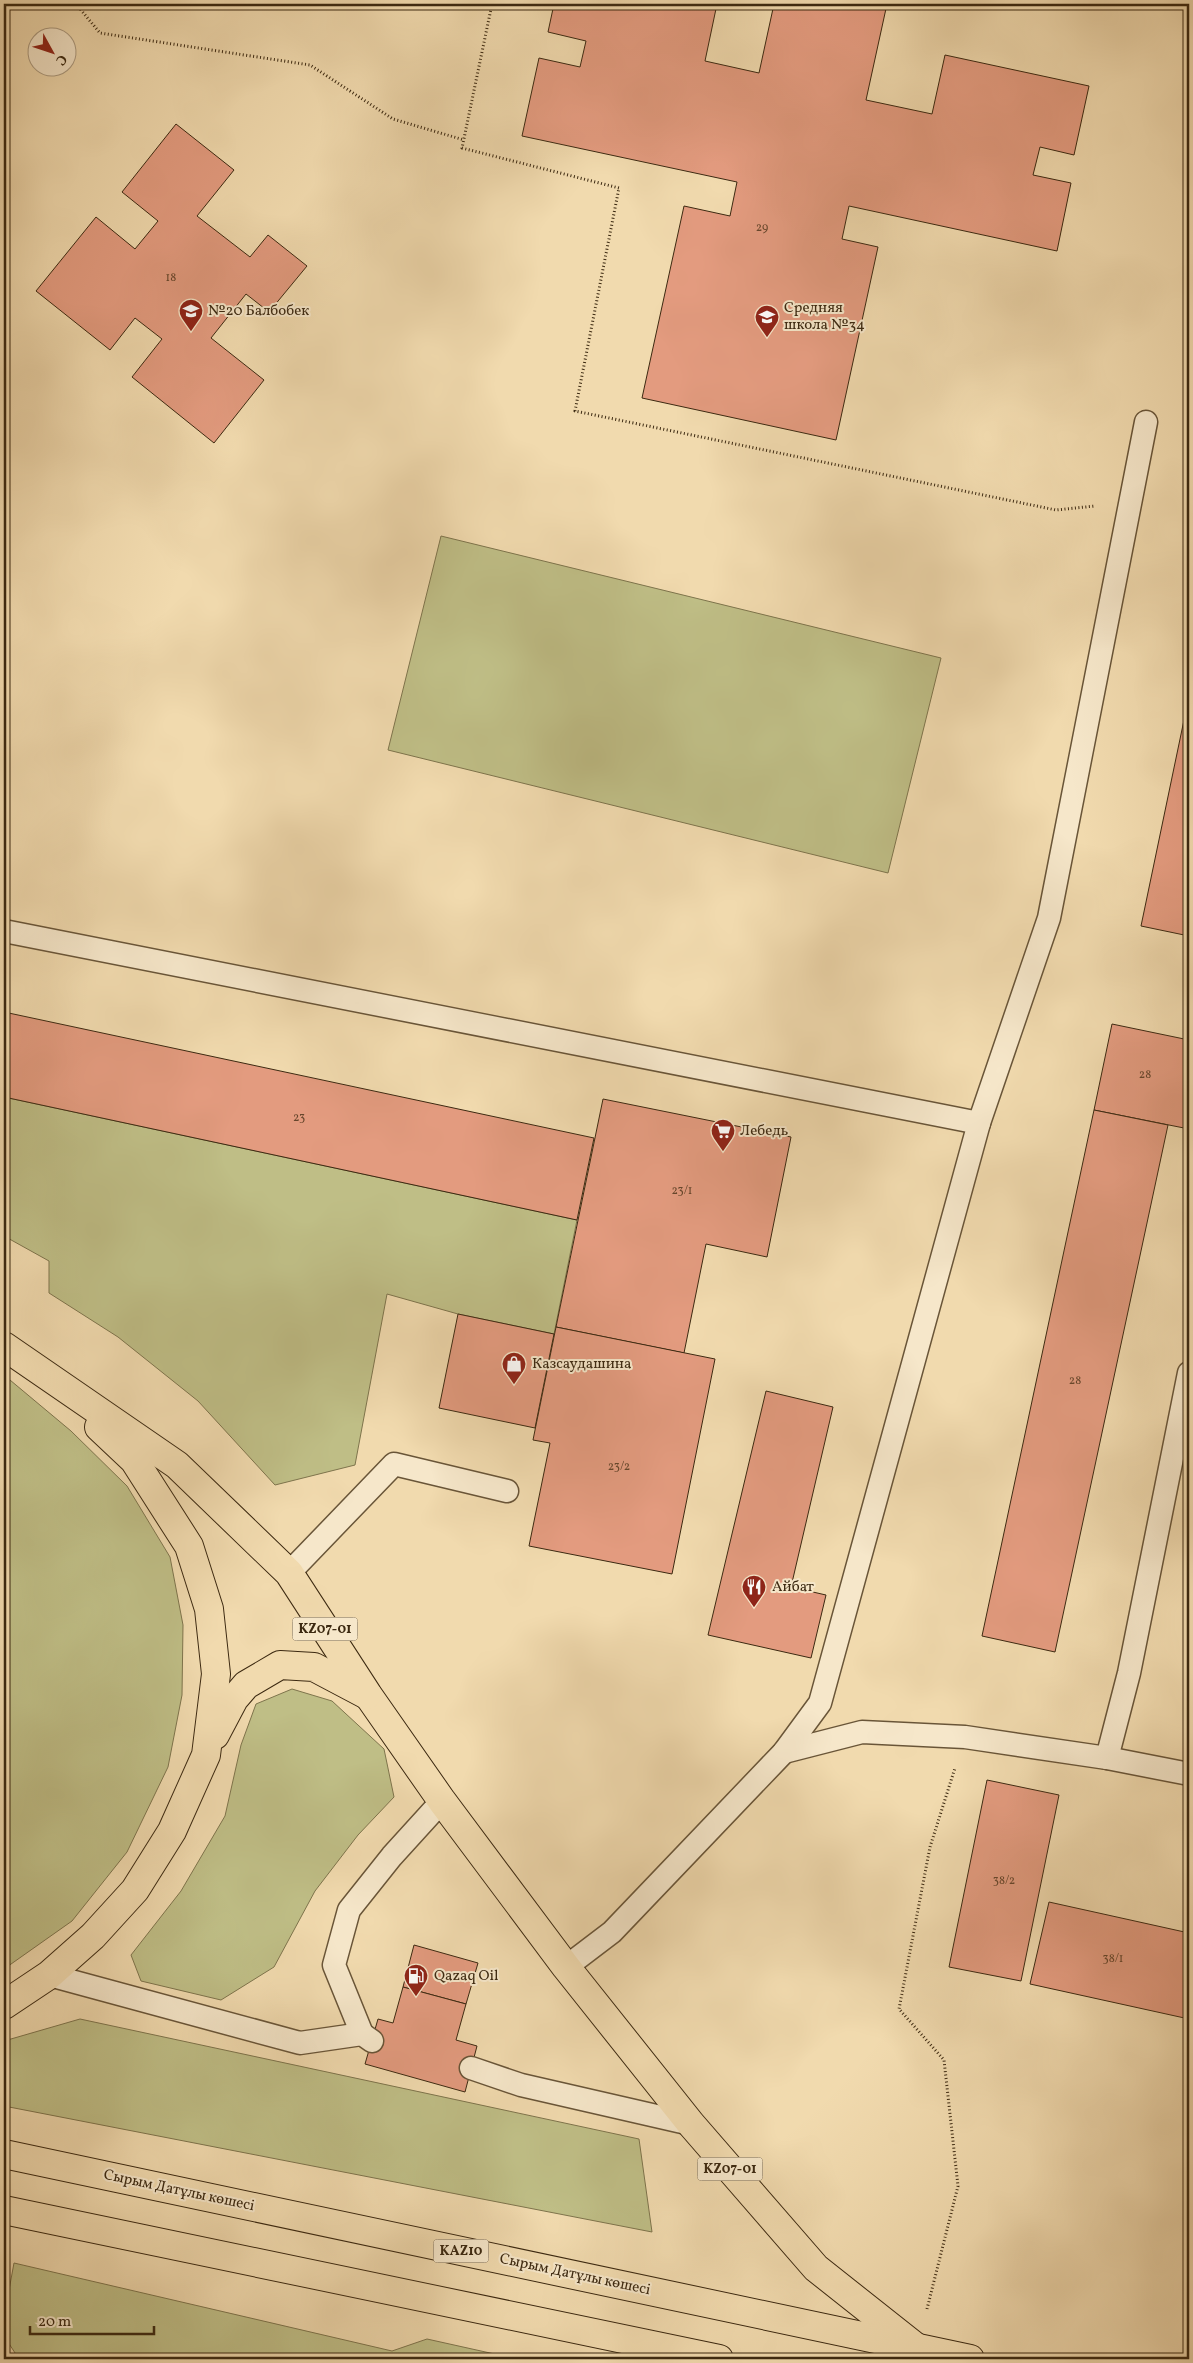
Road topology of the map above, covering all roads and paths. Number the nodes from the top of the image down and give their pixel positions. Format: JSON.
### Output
{"nodes":[{"id":1,"x":76,"y":4,"type":"edge"},
{"id":2,"x":492,"y":4,"type":"edge"},
{"id":3,"x":464,"y":140,"type":"junction"},
{"id":4,"x":1146,"y":422,"type":"dead end"},
{"id":5,"x":1130,"y":502,"type":"junction"},
{"id":6,"x":4,"y":931,"type":"edge"},
{"id":7,"x":979,"y":1123,"type":"junction"},
{"id":8,"x":11,"y":1350,"type":"edge"},
{"id":9,"x":1189,"y":1372,"type":"edge"},
{"id":10,"x":507,"y":1491,"type":"dead end"},
{"id":11,"x":289,"y":1573,"type":"junction"},
{"id":12,"x":368,"y":1695,"type":"junction"},
{"id":13,"x":965,"y":1737,"type":"junction"},
{"id":14,"x":784,"y":1752,"type":"junction"},
{"id":15,"x":206,"y":1755,"type":"junction"},
{"id":16,"x":1106,"y":1758,"type":"junction"},
{"id":17,"x":1189,"y":1774,"type":"edge"},
{"id":18,"x":442,"y":1801,"type":"junction"},
{"id":19,"x":566,"y":1967,"type":"junction"},
{"id":20,"x":49,"y":1975,"type":"junction"},
{"id":21,"x":4,"y":2005,"type":"edge"},
{"id":22,"x":471,"y":2068,"type":"dead end"},
{"id":23,"x":691,"y":2124,"type":"junction"},
{"id":24,"x":4,"y":2154,"type":"edge"},
{"id":25,"x":4,"y":2210,"type":"edge"},
{"id":26,"x":918,"y":2348,"type":"junction"},
{"id":27,"x":719,"y":2359,"type":"edge"},
{"id":28,"x":970,"y":2359,"type":"edge"}],
"edges":[{"from":1,"to":3,"type":"path"},
{"from":2,"to":3,"type":"path"},
{"from":3,"to":5,"type":"path"},
{"from":4,"to":5,"type":"lane"},
{"from":5,"to":7,"type":"lane"},
{"from":6,"to":7,"type":"lane"},
{"from":7,"to":14,"type":"lane"},
{"from":8,"to":11,"type":"main road","number":"KZ07-01"},
{"from":8,"to":15,"type":"main road","number":"KZ07-01"},
{"from":9,"to":16,"type":"lane"},
{"from":10,"to":11,"type":"lane"},
{"from":11,"to":12,"type":"main road","number":"KZ07-01"},
{"from":12,"to":15,"type":"main road"},
{"from":12,"to":18,"type":"main road","number":"KZ07-01"},
{"from":13,"to":14,"type":"lane"},
{"from":13,"to":16,"type":"lane"},
{"from":13,"to":26,"type":"path"},
{"from":14,"to":19,"type":"lane"},
{"from":15,"to":20,"type":"main road","number":"KZ07-01"},
{"from":16,"to":17,"type":"lane"},
{"from":18,"to":19,"type":"main road","number":"KZ07-01"},
{"from":18,"to":20,"type":"lane"},
{"from":19,"to":23,"type":"main road","number":"KZ07-01"},
{"from":20,"to":21,"type":"main road","number":"KZ07-01"},
{"from":22,"to":23,"type":"lane"},
{"from":23,"to":26,"type":"main road","number":"KZ07-01"},
{"from":24,"to":26,"type":"main road","name":"Сырым Датұлы көшесі","number":"KAZ10"},
{"from":25,"to":27,"type":"main road"},
{"from":26,"to":28,"type":"main road","name":"Сырым Датұлы көшесі","number":"KAZ10"}]}
